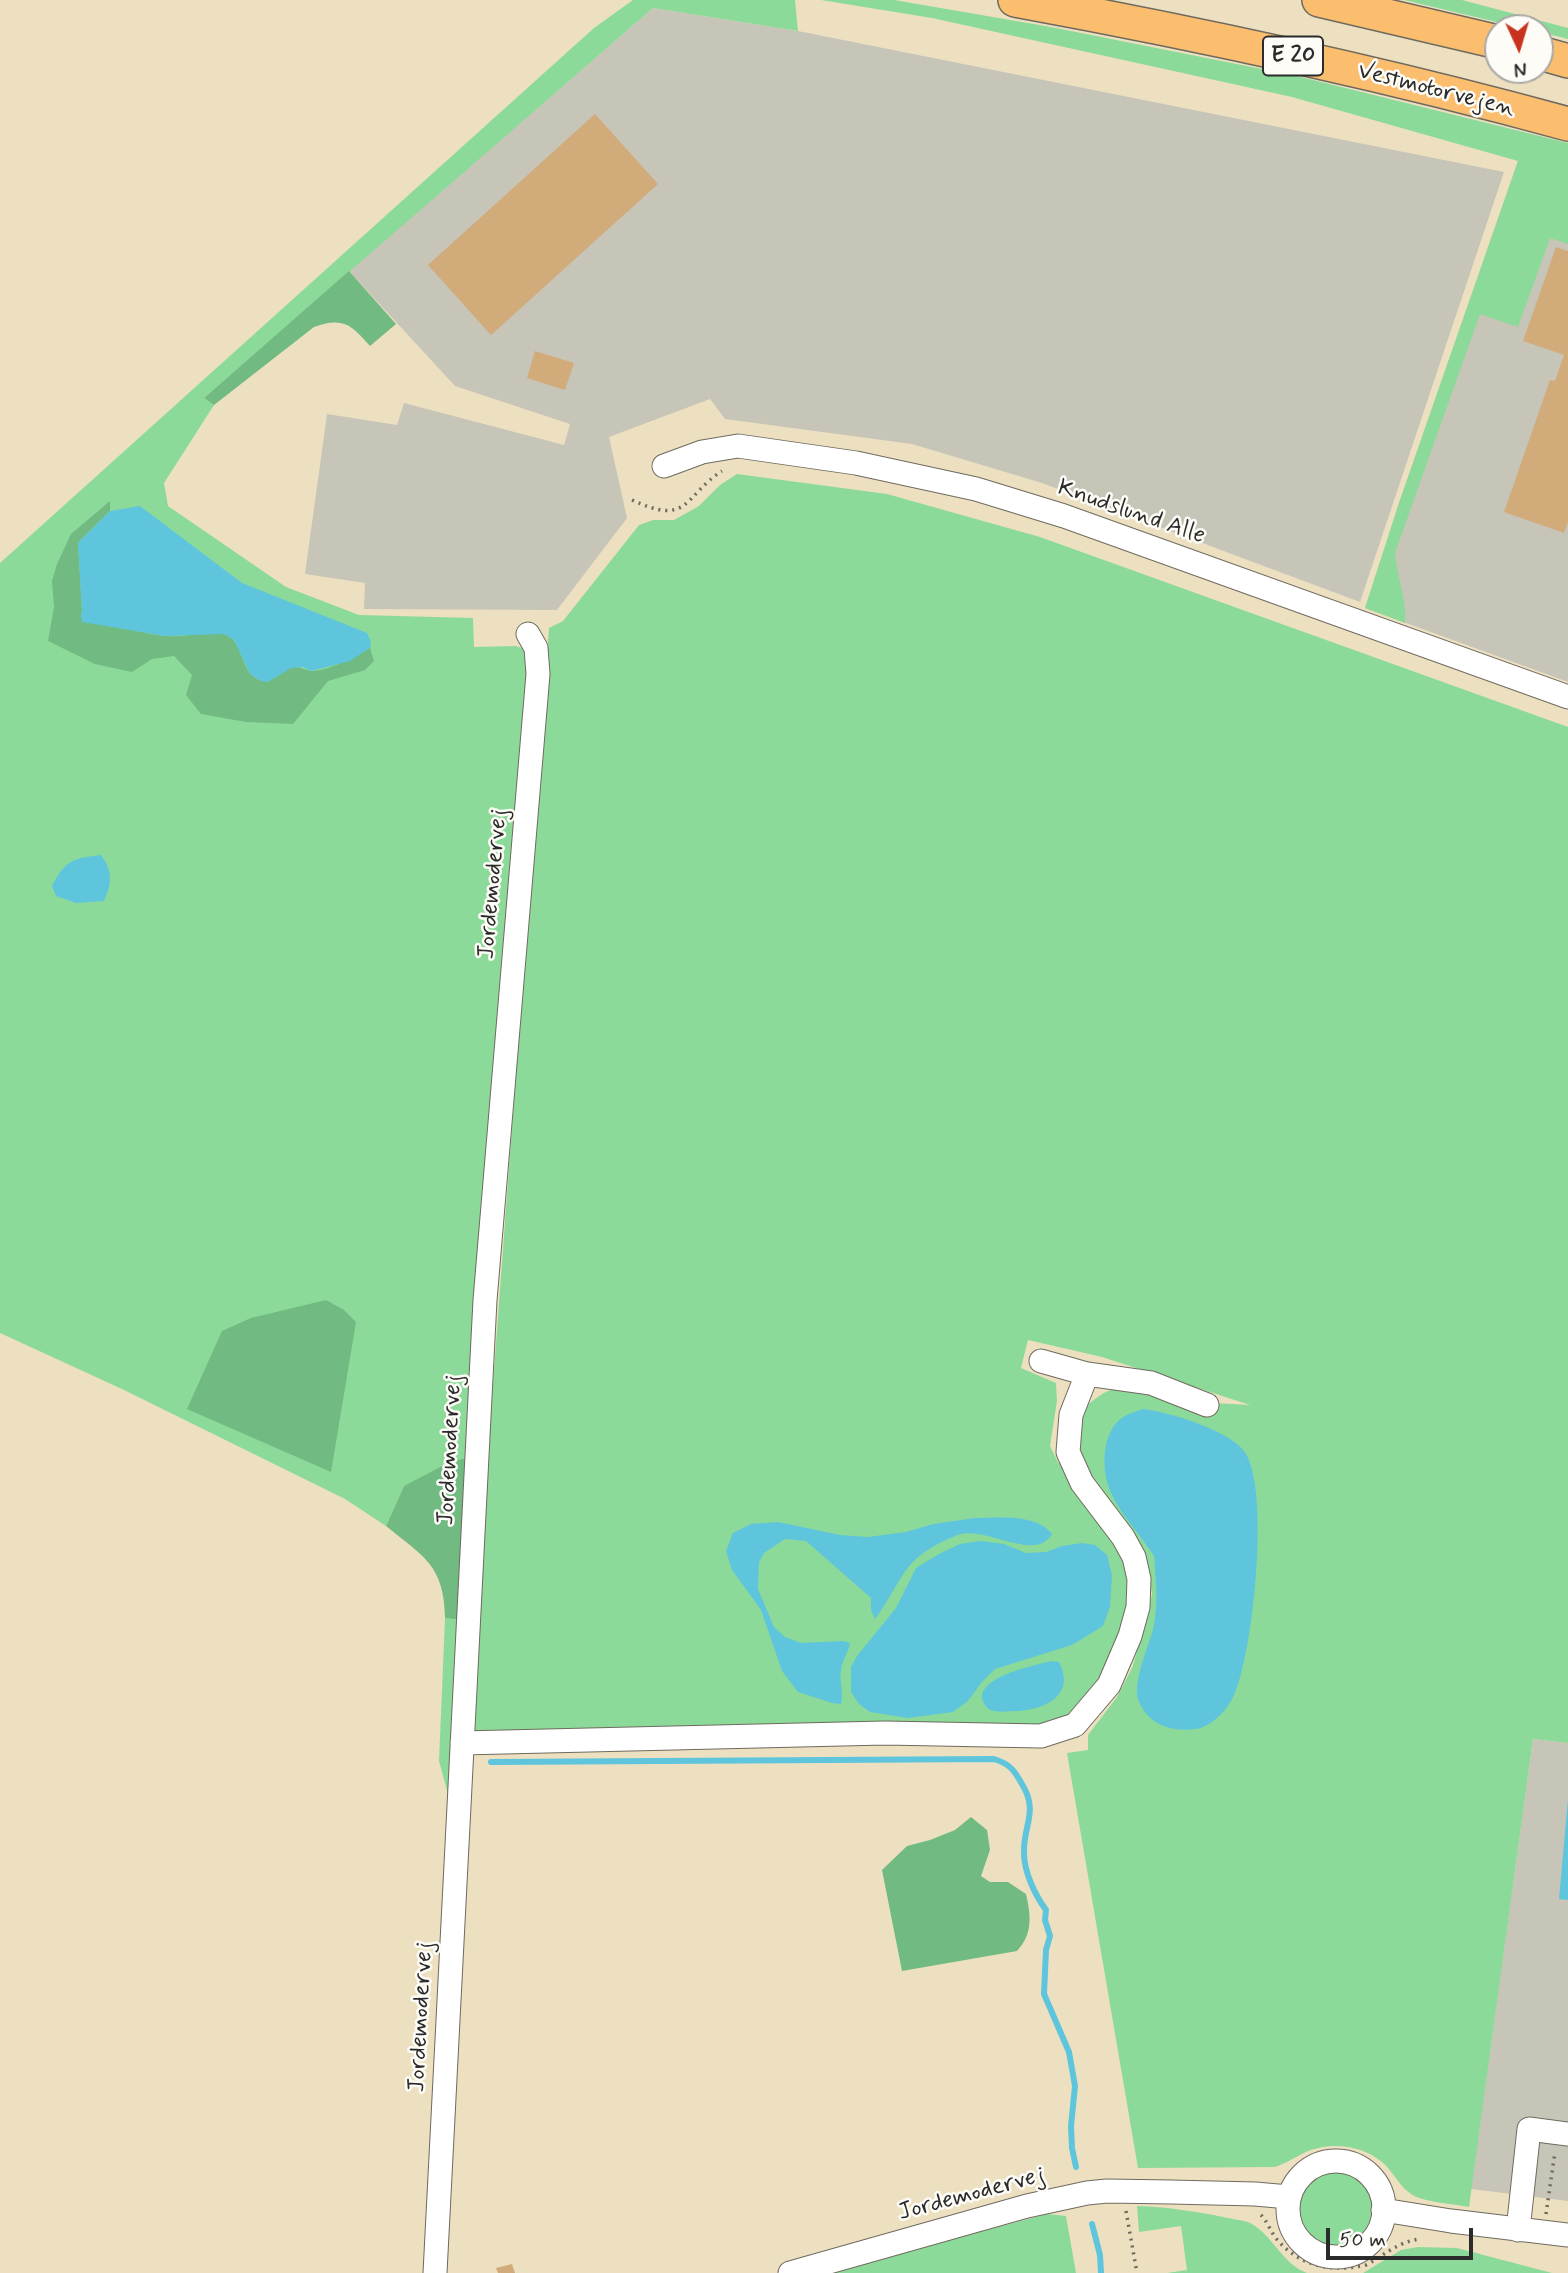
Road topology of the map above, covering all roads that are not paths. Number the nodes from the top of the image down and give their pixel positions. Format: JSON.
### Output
{"nodes":[{"id":1,"x":1016,"y":0,"type":"edge"},
{"id":2,"x":1319,"y":0,"type":"edge"},
{"id":3,"x":1484,"y":39,"type":"edge"},
{"id":4,"x":1568,"y":124,"type":"edge"},
{"id":5,"x":664,"y":466,"type":"dead end"},
{"id":6,"x":528,"y":634,"type":"dead end"},
{"id":7,"x":1568,"y":697,"type":"edge"},
{"id":8,"x":1041,"y":1361,"type":"dead end"},
{"id":9,"x":1087,"y":1374,"type":"junction"},
{"id":10,"x":1207,"y":1405,"type":"dead end"},
{"id":11,"x":462,"y":1743,"type":"junction"},
{"id":12,"x":1563,"y":2134,"type":"edge"},
{"id":13,"x":1288,"y":2205,"type":"junction"},
{"id":14,"x":1382,"y":2215,"type":"junction"},
{"id":15,"x":1518,"y":2230,"type":"junction"},
{"id":16,"x":1568,"y":2235,"type":"edge"},
{"id":17,"x":435,"y":2273,"type":"edge"},
{"id":18,"x":790,"y":2273,"type":"edge"}],
"edges":[{"from":1,"to":4,"type":"highway","name":"Vestmotorvejen","number":"E 20"},
{"from":2,"to":3,"type":"highway","number":"E 20"},
{"from":5,"to":7,"type":"street","name":"Knudslund Alle"},
{"from":6,"to":11,"type":"street","name":"Jordemodervej"},
{"from":8,"to":9,"type":"street"},
{"from":9,"to":10,"type":"street"},
{"from":9,"to":11,"type":"street"},
{"from":11,"to":17,"type":"street","name":"Jordemodervej"},
{"from":12,"to":15,"type":"street"},
{"from":13,"to":14,"type":"street"},
{"from":13,"to":14,"type":"street"},
{"from":13,"to":18,"type":"street","name":"Jordemodervej"},
{"from":14,"to":15,"type":"street"},
{"from":15,"to":16,"type":"street"}]}
